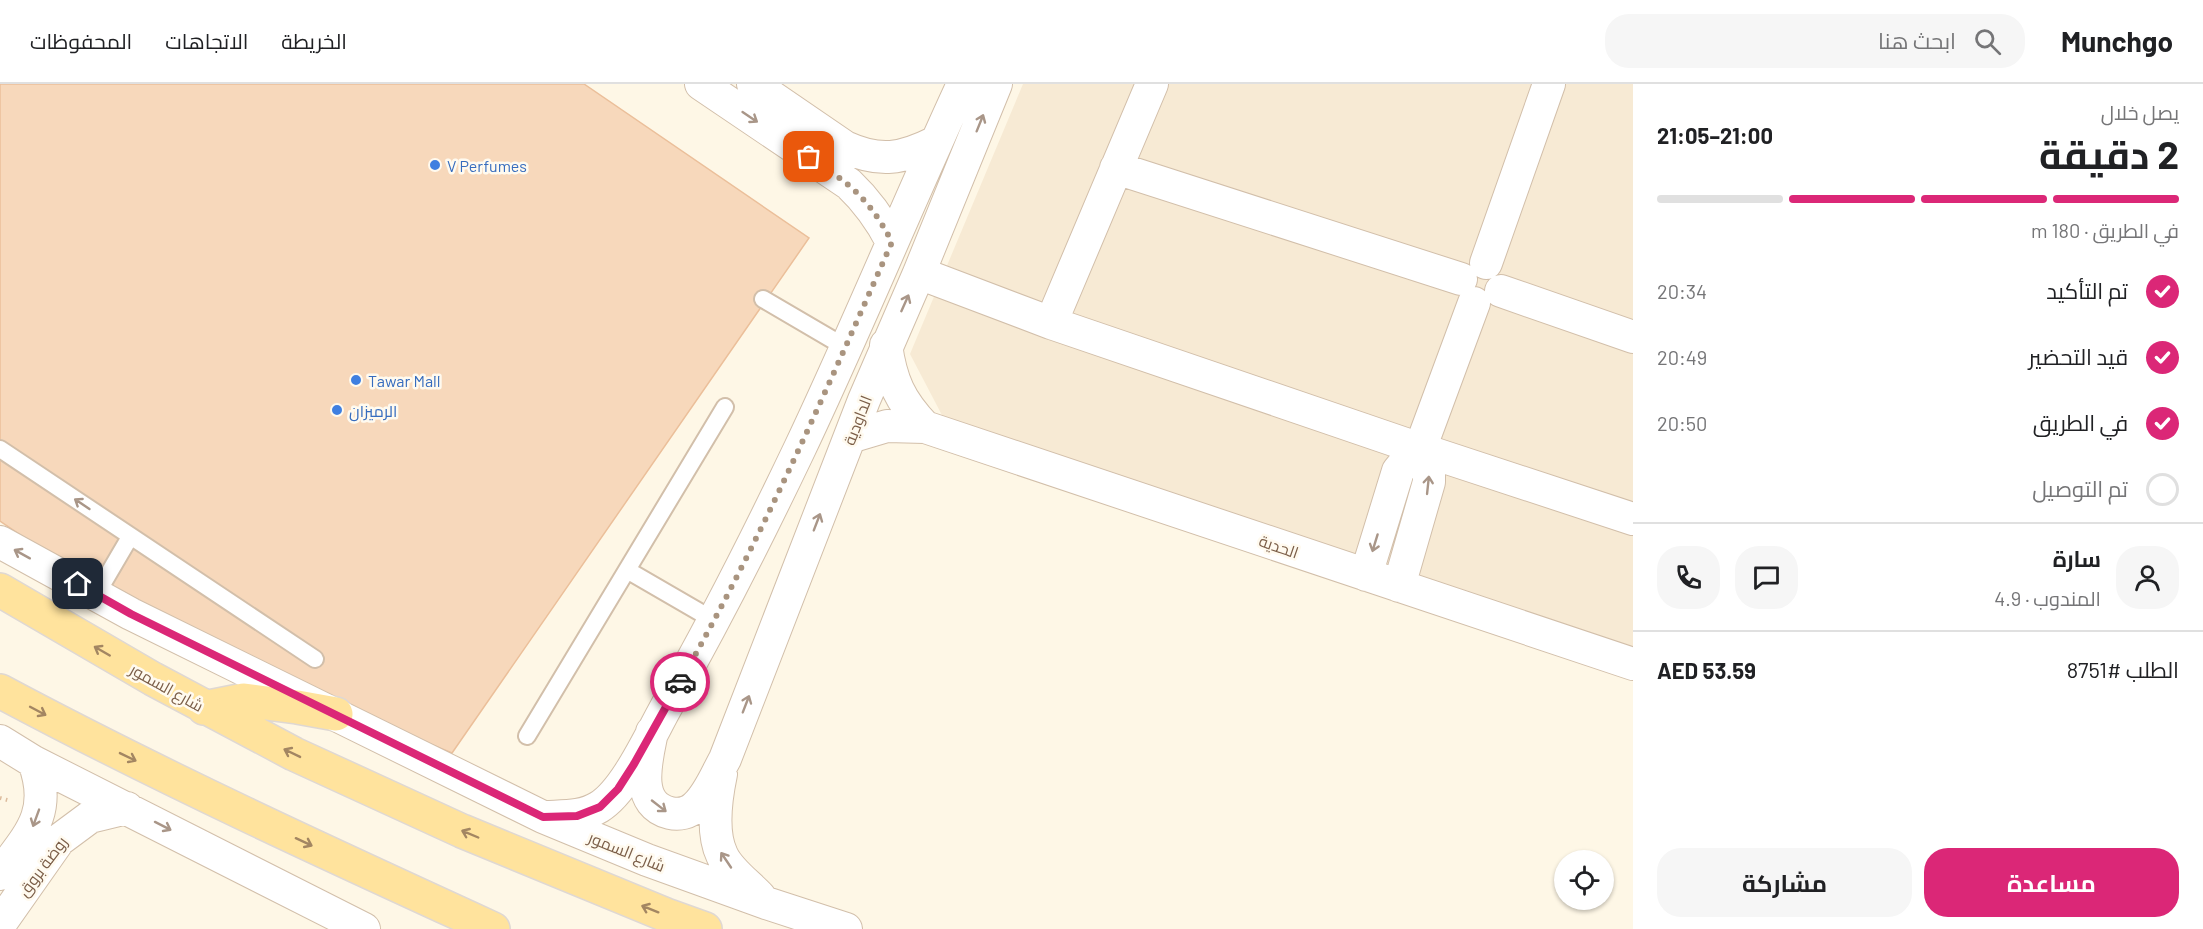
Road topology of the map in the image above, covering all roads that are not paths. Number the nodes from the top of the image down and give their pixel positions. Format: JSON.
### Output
{"nodes":[{"id":1,"x":701,"y":84,"type":"edge"},
{"id":2,"x":753,"y":84,"type":"edge"},
{"id":3,"x":963,"y":84,"type":"edge"},
{"id":4,"x":996,"y":84,"type":"edge"},
{"id":5,"x":1152,"y":84,"type":"edge"},
{"id":6,"x":1549,"y":84,"type":"edge"},
{"id":7,"x":936,"y":142,"type":"junction"},
{"id":8,"x":861,"y":154,"type":"junction"},
{"id":9,"x":1116,"y":168,"type":"junction"},
{"id":10,"x":912,"y":194,"type":"junction"},
{"id":11,"x":936,"y":231,"type":"junction"},
{"id":12,"x":892,"y":242,"type":"junction"},
{"id":13,"x":919,"y":273,"type":"junction"},
{"id":14,"x":1480,"y":284,"type":"junction"},
{"id":15,"x":763,"y":300,"type":"dead end"},
{"id":16,"x":1051,"y":323,"type":"junction"},
{"id":17,"x":1633,"y":338,"type":"edge"},
{"id":18,"x":886,"y":345,"type":"junction"},
{"id":19,"x":845,"y":347,"type":"junction"},
{"id":20,"x":724,"y":407,"type":"dead end"},
{"id":21,"x":925,"y":427,"type":"junction"},
{"id":22,"x":850,"y":437,"type":"junction"},
{"id":23,"x":0,"y":449,"type":"edge"},
{"id":24,"x":1420,"y":449,"type":"junction"},
{"id":25,"x":1633,"y":519,"type":"edge"},
{"id":26,"x":130,"y":537,"type":"junction"},
{"id":27,"x":0,"y":542,"type":"edge"},
{"id":28,"x":627,"y":570,"type":"junction"},
{"id":29,"x":1366,"y":575,"type":"junction"},
{"id":30,"x":1399,"y":586,"type":"junction"},
{"id":31,"x":0,"y":590,"type":"edge"},
{"id":32,"x":96,"y":595,"type":"junction"},
{"id":33,"x":715,"y":621,"type":"junction"},
{"id":34,"x":315,"y":659,"type":"dead end"},
{"id":35,"x":1633,"y":664,"type":"edge"},
{"id":36,"x":0,"y":691,"type":"edge"},
{"id":37,"x":204,"y":708,"type":"junction"},
{"id":38,"x":336,"y":714,"type":"junction"},
{"id":39,"x":652,"y":732,"type":"junction"},
{"id":40,"x":527,"y":736,"type":"dead end"},
{"id":41,"x":0,"y":741,"type":"edge"},
{"id":42,"x":725,"y":759,"type":"junction"},
{"id":43,"x":34,"y":762,"type":"junction"},
{"id":44,"x":127,"y":808,"type":"junction"},
{"id":45,"x":543,"y":817,"type":"junction"},
{"id":46,"x":0,"y":874,"type":"edge"},
{"id":47,"x":766,"y":903,"type":"junction"},
{"id":48,"x":0,"y":924,"type":"edge"},
{"id":49,"x":364,"y":929,"type":"edge"},
{"id":50,"x":493,"y":929,"type":"edge"},
{"id":51,"x":705,"y":929,"type":"edge"},
{"id":52,"x":846,"y":929,"type":"edge"}],
"edges":[{"from":1,"to":12,"type":"street","one_way":true},
{"from":2,"to":8,"type":"street"},
{"from":3,"to":7,"type":"street","name":"الداودية"},
{"from":11,"to":4,"type":"street","name":"الداودية","one_way":true},
{"from":5,"to":9,"type":"street"},
{"from":6,"to":14,"type":"street"},
{"from":7,"to":8,"type":"street"},
{"from":7,"to":10,"type":"street","name":"الداودية"},
{"from":8,"to":10,"type":"street"},
{"from":9,"to":14,"type":"street"},
{"from":9,"to":16,"type":"street"},
{"from":10,"to":11,"type":"street"},
{"from":10,"to":12,"type":"street","name":"الداودية"},
{"from":11,"to":13,"type":"street","name":"الداودية"},
{"from":12,"to":19,"type":"street","name":"الداودية"},
{"from":13,"to":16,"type":"street"},
{"from":18,"to":13,"type":"street","name":"الداودية","one_way":true},
{"from":14,"to":17,"type":"street"},
{"from":14,"to":24,"type":"street"},
{"from":15,"to":19,"type":"lane"},
{"from":16,"to":24,"type":"street"},
{"from":18,"to":21,"type":"street"},
{"from":18,"to":22,"type":"street","name":"الداودية"},
{"from":19,"to":33,"type":"street","name":"الداودية"},
{"from":20,"to":28,"type":"lane"},
{"from":21,"to":22,"type":"street","name":"الحدية"},
{"from":21,"to":29,"type":"street","name":"الحدية"},
{"from":42,"to":22,"type":"street","name":"الداودية","one_way":true},
{"from":26,"to":23,"type":"lane","one_way":true},
{"from":24,"to":25,"type":"street"},
{"from":24,"to":29,"type":"street","one_way":true},
{"from":30,"to":24,"type":"street","one_way":true},
{"from":26,"to":32,"type":"lane"},
{"from":26,"to":34,"type":"lane"},
{"from":32,"to":27,"type":"street","name":"شارع السمور","one_way":true},
{"from":28,"to":33,"type":"lane"},
{"from":28,"to":40,"type":"lane"},
{"from":29,"to":30,"type":"street","name":"الحدية"},
{"from":30,"to":35,"type":"street","name":"الحدية"},
{"from":37,"to":31,"type":"main road","name":"شارع السمور","one_way":true},
{"from":32,"to":38,"type":"street","name":"شارع السمور"},
{"from":33,"to":39,"type":"street","name":"الداودية"},
{"from":36,"to":50,"type":"main road","one_way":true},
{"from":37,"to":38,"type":"main road"},
{"from":51,"to":37,"type":"main road","name":"شارع السمور","one_way":true},
{"from":38,"to":45,"type":"street","name":"شارع السمور"},
{"from":39,"to":42,"type":"street","name":"الداودية","one_way":true},
{"from":39,"to":45,"type":"street","name":"الداودية"},
{"from":41,"to":43,"type":"street"},
{"from":47,"to":42,"type":"street","name":"الداودية","one_way":true},
{"from":43,"to":44,"type":"street"},
{"from":43,"to":46,"type":"street","name":"روضة بروق","one_way":true},
{"from":44,"to":48,"type":"street","name":"روضة بروق"},
{"from":44,"to":49,"type":"street","one_way":true},
{"from":45,"to":47,"type":"street","name":"شارع السمور"},
{"from":47,"to":52,"type":"street","name":"شارع السمور"}]}
